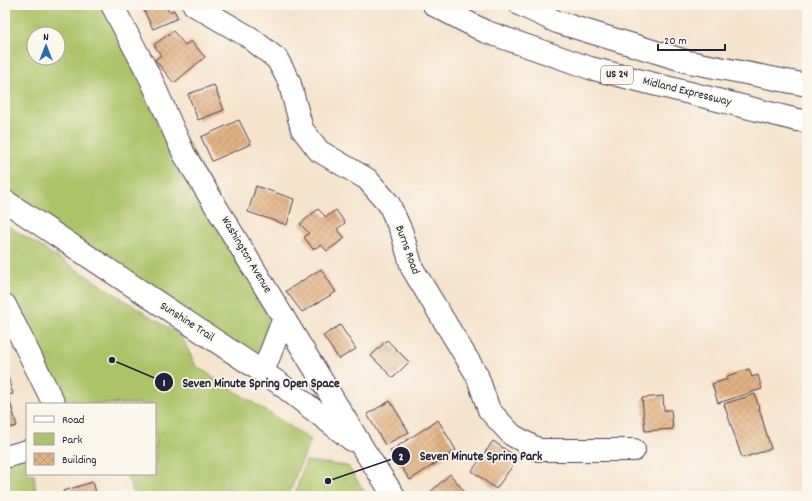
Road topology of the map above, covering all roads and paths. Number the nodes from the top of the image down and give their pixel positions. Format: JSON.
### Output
{"nodes":[{"id":1,"x":112,"y":5,"type":"edge"},
{"id":2,"x":194,"y":5,"type":"edge"},
{"id":3,"x":434,"y":5,"type":"edge"},
{"id":4,"x":521,"y":5,"type":"edge"},
{"id":5,"x":807,"y":85,"type":"edge"},
{"id":6,"x":807,"y":121,"type":"edge"},
{"id":7,"x":5,"y":201,"type":"edge"},
{"id":8,"x":5,"y":305,"type":"edge"},
{"id":9,"x":284,"y":318,"type":"junction"},
{"id":10,"x":263,"y":372,"type":"junction"},
{"id":11,"x":54,"y":403,"type":"edge"},
{"id":12,"x":364,"y":450,"type":"junction"},
{"id":13,"x":634,"y":450,"type":"dead end"},
{"id":14,"x":26,"y":451,"type":"edge"},
{"id":15,"x":5,"y":457,"type":"edge"},
{"id":16,"x":394,"y":496,"type":"edge"}],
"edges":[{"from":1,"to":9,"type":"main road","name":"Washington Avenue"},
{"from":2,"to":13,"type":"main road","name":"Burns Road"},
{"from":3,"to":6,"type":"main road","name":"Midland Expressway","number":"US 24"},
{"from":4,"to":5,"type":"main road"},
{"from":7,"to":10,"type":"main road","name":"Sunshine Trail"},
{"from":8,"to":11,"type":"main road"},
{"from":9,"to":10,"type":"main road"},
{"from":9,"to":12,"type":"main road","name":"Washington Avenue"},
{"from":10,"to":12,"type":"main road","name":"Sunshine Trail"},
{"from":12,"to":16,"type":"main road","name":"Washington Avenue"},
{"from":14,"to":15,"type":"main road"}]}
